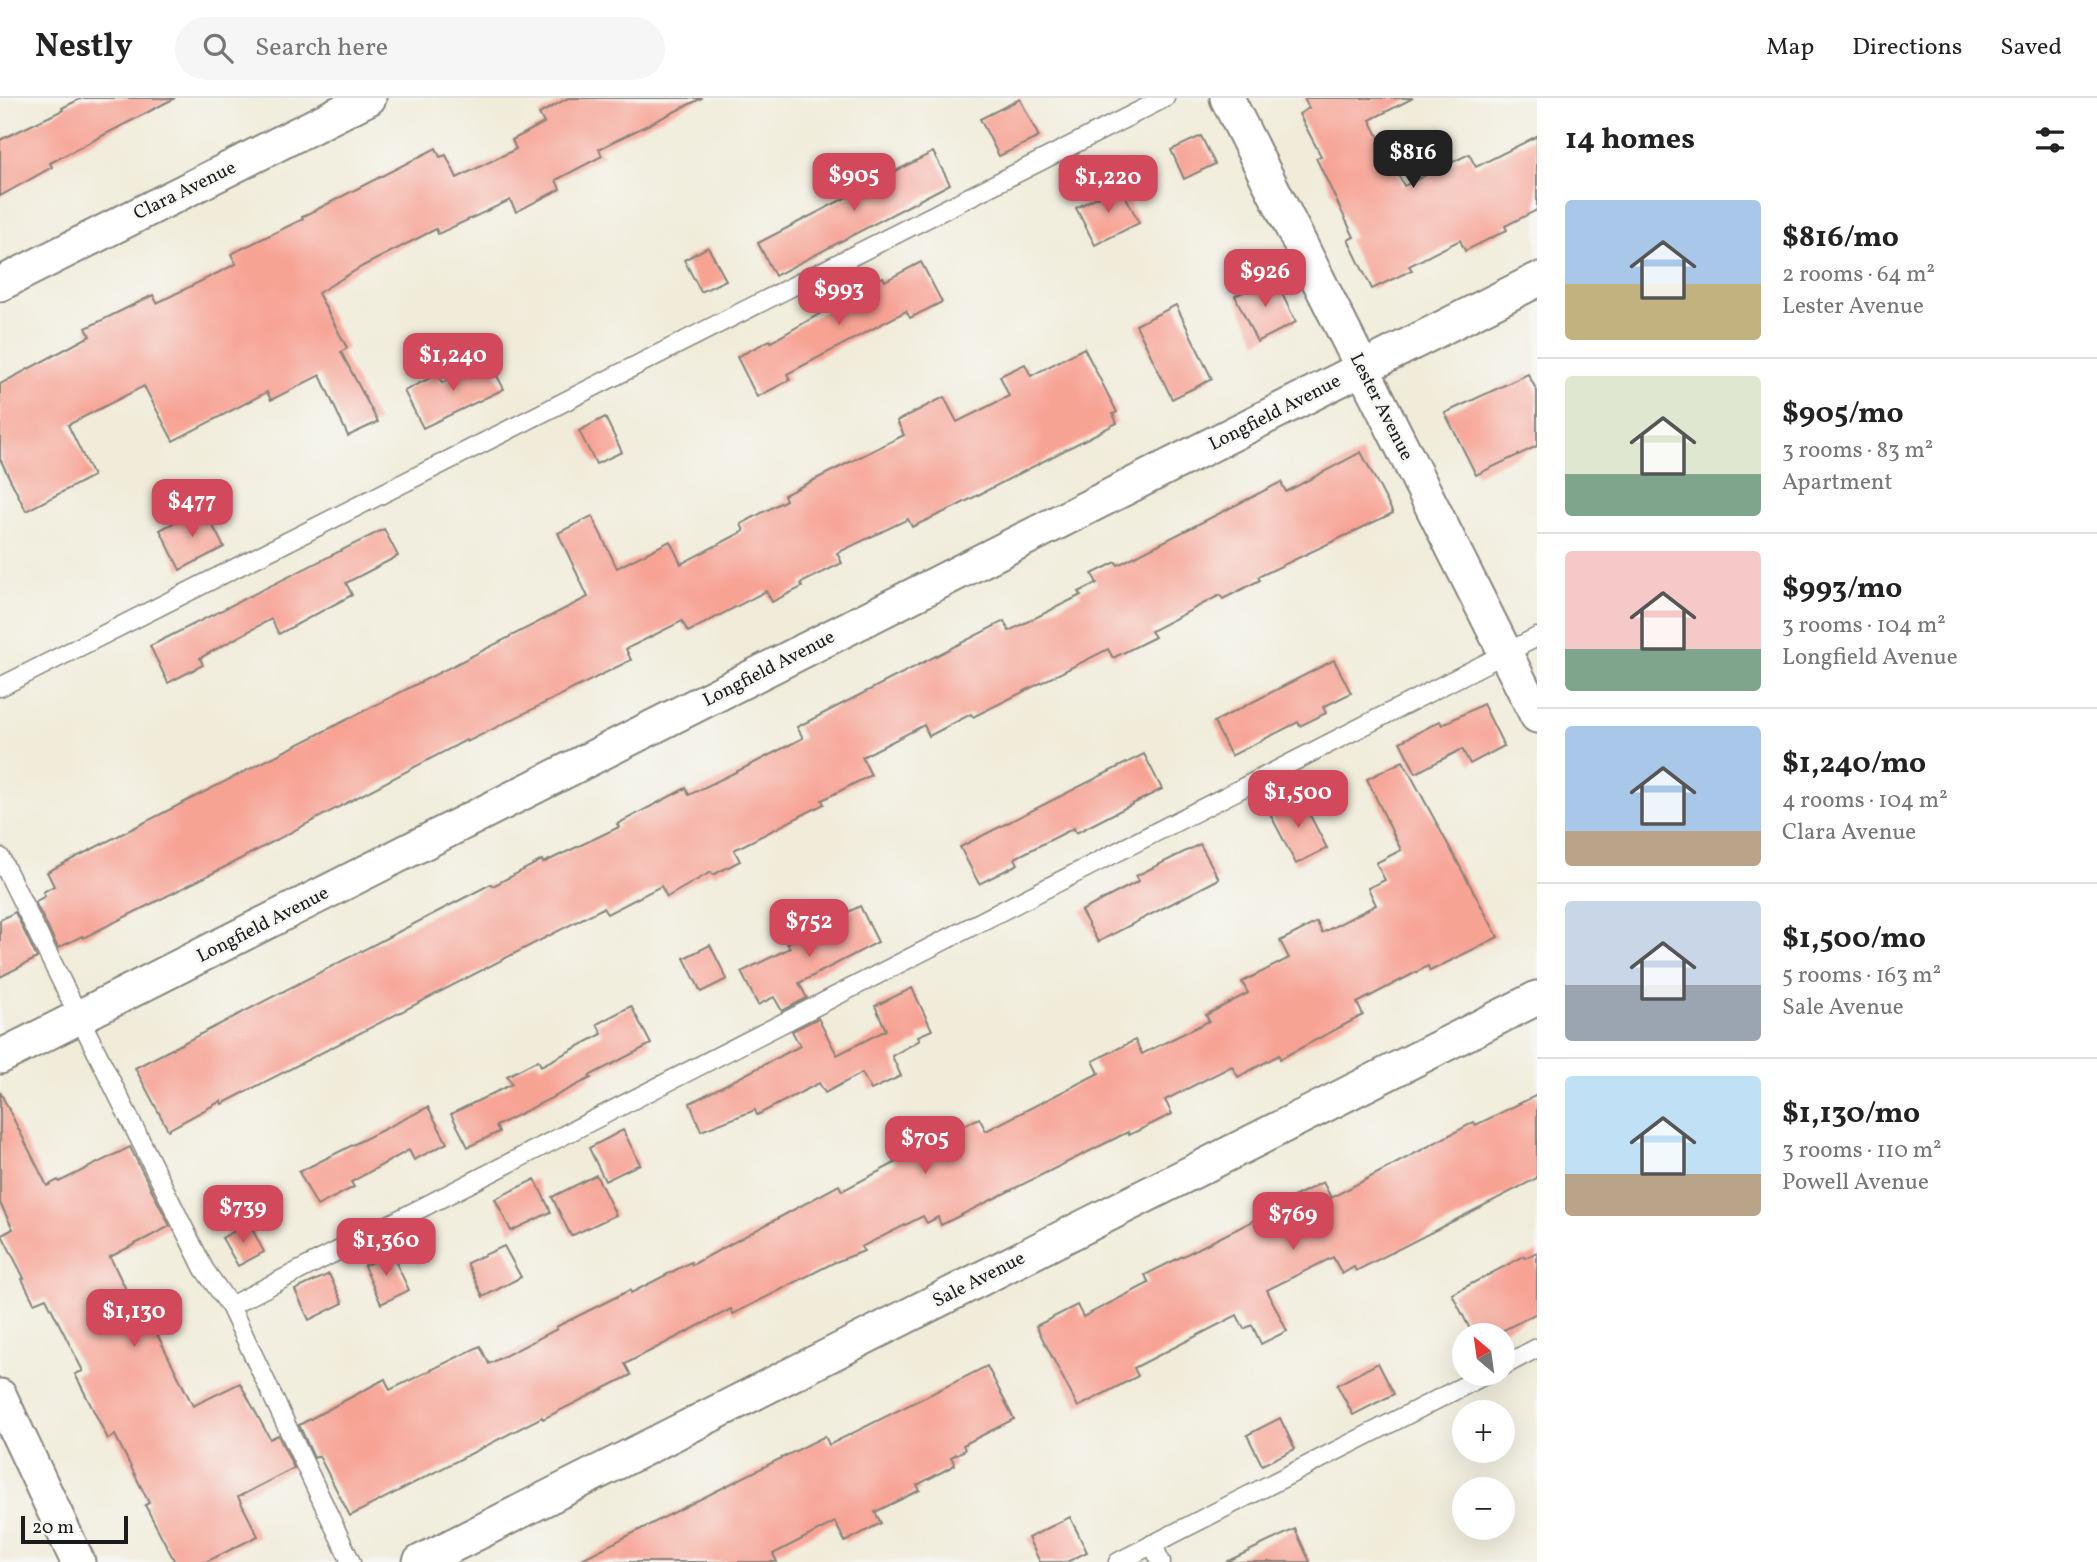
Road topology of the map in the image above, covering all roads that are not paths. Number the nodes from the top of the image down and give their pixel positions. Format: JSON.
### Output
{"nodes":[{"id":1,"x":369,"y":98,"type":"edge"},
{"id":2,"x":1165,"y":98,"type":"edge"},
{"id":3,"x":1227,"y":98,"type":"edge"},
{"id":4,"x":1537,"y":280,"type":"edge"},
{"id":5,"x":0,"y":284,"type":"edge"},
{"id":6,"x":1362,"y":369,"type":"junction"},
{"id":7,"x":1537,"y":637,"type":"edge"},
{"id":8,"x":1506,"y":654,"type":"junction"},
{"id":9,"x":0,"y":687,"type":"edge"},
{"id":10,"x":1537,"y":716,"type":"edge"},
{"id":11,"x":0,"y":857,"type":"edge"},
{"id":12,"x":1537,"y":998,"type":"edge"},
{"id":13,"x":81,"y":1017,"type":"junction"},
{"id":14,"x":0,"y":1057,"type":"edge"},
{"id":15,"x":230,"y":1306,"type":"junction"},
{"id":16,"x":1537,"y":1348,"type":"edge"},
{"id":17,"x":1516,"y":1359,"type":"edge"},
{"id":18,"x":1463,"y":1386,"type":"edge"},
{"id":19,"x":0,"y":1396,"type":"edge"},
{"id":20,"x":1152,"y":1545,"type":"junction"},
{"id":21,"x":78,"y":1562,"type":"edge"},
{"id":22,"x":351,"y":1562,"type":"edge"},
{"id":23,"x":420,"y":1562,"type":"edge"},
{"id":24,"x":1118,"y":1562,"type":"edge"},
{"id":25,"x":1161,"y":1562,"type":"edge"}],
"edges":[{"from":1,"to":5,"type":"street","name":"Clara Avenue"},
{"from":2,"to":9,"type":"lane"},
{"from":3,"to":6,"type":"street","name":"Lester Avenue"},
{"from":4,"to":6,"type":"street","name":"Longfield Avenue"},
{"from":6,"to":8,"type":"street","name":"Lester Avenue"},
{"from":6,"to":13,"type":"street","name":"Longfield Avenue"},
{"from":7,"to":8,"type":"lane"},
{"from":8,"to":10,"type":"street","name":"Lester Avenue"},
{"from":8,"to":15,"type":"lane"},
{"from":11,"to":13,"type":"lane"},
{"from":12,"to":23,"type":"street","name":"Sale Avenue"},
{"from":13,"to":14,"type":"street","name":"Longfield Avenue"},
{"from":13,"to":15,"type":"lane"},
{"from":15,"to":22,"type":"lane"},
{"from":16,"to":17,"type":"lane"},
{"from":18,"to":20,"type":"lane"},
{"from":19,"to":21,"type":"street"},
{"from":20,"to":24,"type":"lane"},
{"from":20,"to":25,"type":"lane"}]}
